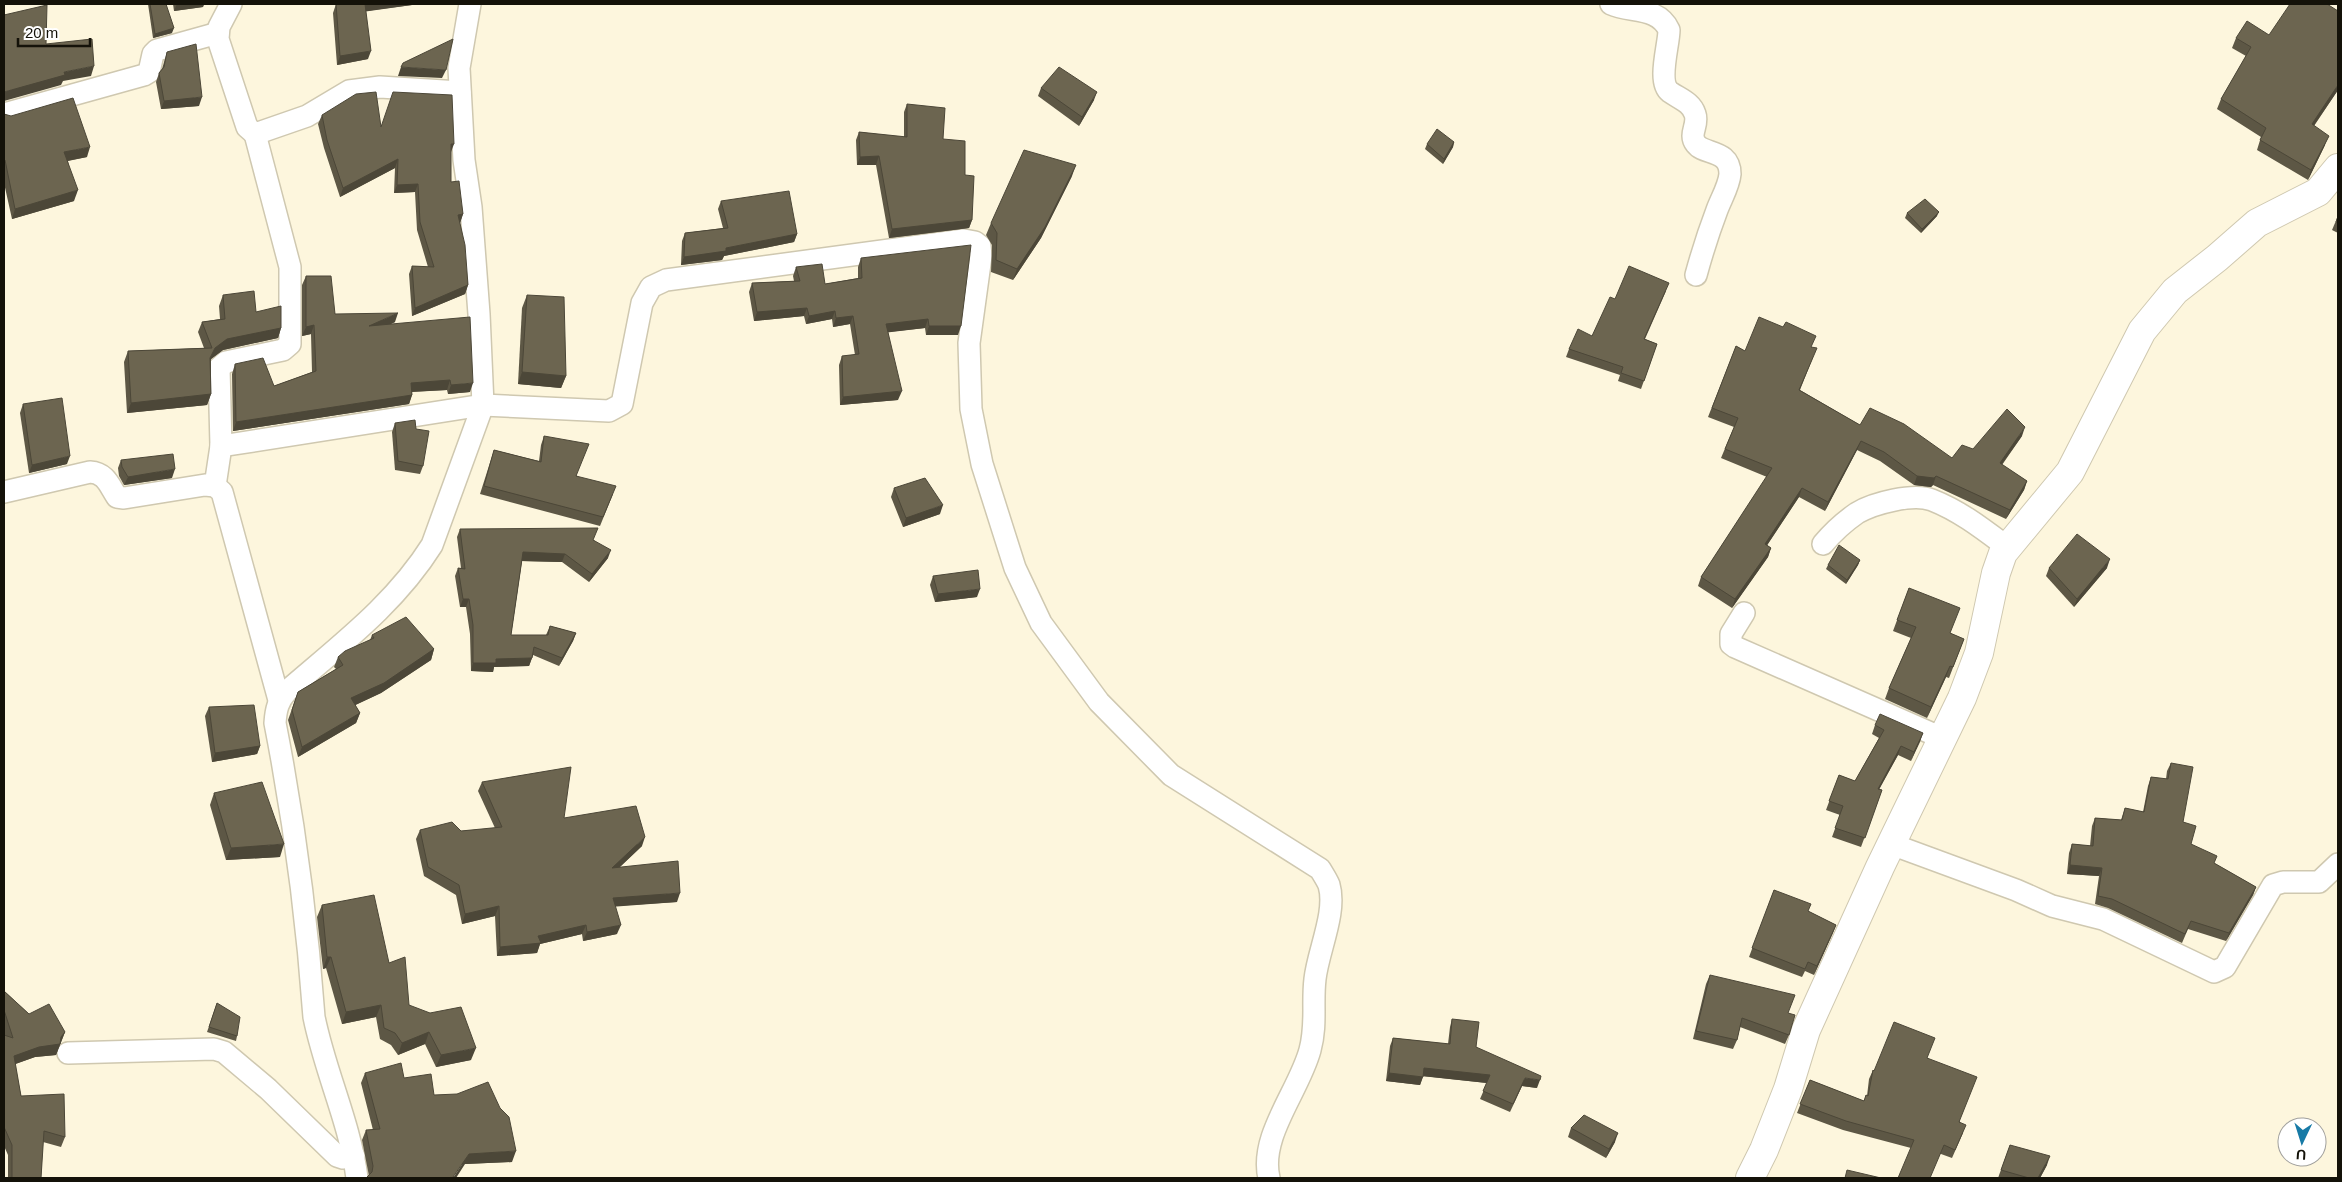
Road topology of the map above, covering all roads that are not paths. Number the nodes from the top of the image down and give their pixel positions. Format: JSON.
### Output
{"nodes":[{"id":1,"x":231,"y":4,"type":"edge"},
{"id":2,"x":470,"y":4,"type":"edge"},
{"id":3,"x":1611,"y":4,"type":"edge"},
{"id":4,"x":218,"y":33,"type":"junction"},
{"id":5,"x":460,"y":92,"type":"junction"},
{"id":6,"x":4,"y":114,"type":"edge"},
{"id":7,"x":255,"y":134,"type":"junction"},
{"id":8,"x":2338,"y":168,"type":"edge"},
{"id":9,"x":1696,"y":275,"type":"dead end"},
{"id":10,"x":483,"y":405,"type":"junction"},
{"id":11,"x":221,"y":446,"type":"junction"},
{"id":12,"x":215,"y":486,"type":"junction"},
{"id":13,"x":4,"y":492,"type":"edge"},
{"id":14,"x":1823,"y":544,"type":"dead end"},
{"id":15,"x":2007,"y":547,"type":"junction"},
{"id":16,"x":1744,"y":613,"type":"dead end"},
{"id":17,"x":279,"y":700,"type":"junction"},
{"id":18,"x":1942,"y":738,"type":"junction"},
{"id":19,"x":1891,"y":844,"type":"junction"},
{"id":20,"x":2338,"y":864,"type":"edge"},
{"id":21,"x":68,"y":1053,"type":"dead end"},
{"id":22,"x":354,"y":1156,"type":"junction"},
{"id":23,"x":357,"y":1178,"type":"edge"},
{"id":24,"x":1269,"y":1178,"type":"edge"},
{"id":25,"x":1750,"y":1178,"type":"edge"}],
"edges":[{"from":1,"to":4,"type":"street"},
{"from":2,"to":5,"type":"street"},
{"from":3,"to":9,"type":"street"},
{"from":4,"to":6,"type":"street"},
{"from":4,"to":7,"type":"street"},
{"from":5,"to":7,"type":"street"},
{"from":5,"to":10,"type":"street"},
{"from":7,"to":11,"type":"street"},
{"from":8,"to":15,"type":"street"},
{"from":10,"to":11,"type":"street"},
{"from":10,"to":17,"type":"street"},
{"from":10,"to":24,"type":"street"},
{"from":11,"to":12,"type":"street"},
{"from":12,"to":13,"type":"street"},
{"from":12,"to":17,"type":"street"},
{"from":14,"to":15,"type":"street"},
{"from":15,"to":18,"type":"street"},
{"from":16,"to":18,"type":"street"},
{"from":17,"to":22,"type":"street"},
{"from":18,"to":19,"type":"street"},
{"from":19,"to":20,"type":"street"},
{"from":19,"to":25,"type":"street"},
{"from":21,"to":22,"type":"street"},
{"from":22,"to":23,"type":"street"}]}
